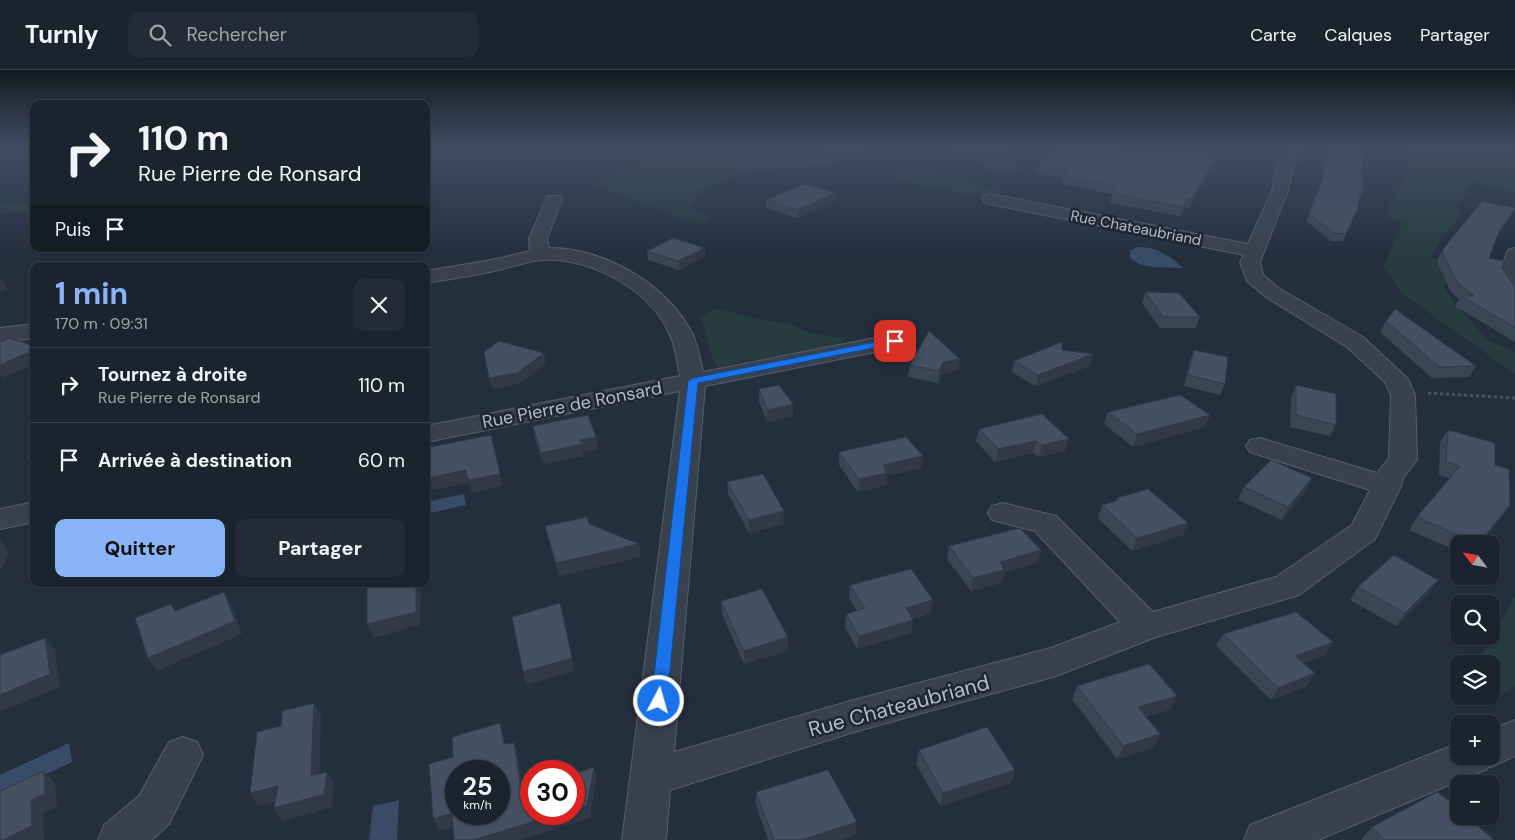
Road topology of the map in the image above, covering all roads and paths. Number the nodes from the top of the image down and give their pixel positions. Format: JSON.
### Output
{"nodes":[{"id":1,"x":1281,"y":184,"type":"edge"},
{"id":2,"x":554,"y":199,"type":"dead end"},
{"id":3,"x":990,"y":199,"type":"dead end"},
{"id":4,"x":1254,"y":251,"type":"junction"},
{"id":5,"x":540,"y":254,"type":"junction"},
{"id":6,"x":1515,"y":254,"type":"edge"},
{"id":7,"x":430,"y":276,"type":"edge"},
{"id":8,"x":1515,"y":291,"type":"edge"},
{"id":9,"x":30,"y":331,"type":"edge"},
{"id":10,"x":0,"y":335,"type":"edge"},
{"id":11,"x":895,"y":341,"type":"dead end"},
{"id":12,"x":693,"y":381,"type":"junction"},
{"id":13,"x":1400,"y":389,"type":"junction"},
{"id":14,"x":1515,"y":398,"type":"edge"},
{"id":15,"x":430,"y":433,"type":"edge"},
{"id":16,"x":1260,"y":446,"type":"dead end"},
{"id":17,"x":1388,"y":486,"type":"junction"},
{"id":18,"x":30,"y":513,"type":"edge"},
{"id":19,"x":1003,"y":513,"type":"dead end"},
{"id":20,"x":0,"y":519,"type":"edge"},
{"id":21,"x":1146,"y":627,"type":"junction"},
{"id":22,"x":182,"y":755,"type":"dead end"},
{"id":23,"x":1450,"y":765,"type":"edge"},
{"id":24,"x":650,"y":778,"type":"junction"},
{"id":25,"x":120,"y":840,"type":"edge"},
{"id":26,"x":644,"y":840,"type":"edge"},
{"id":27,"x":1266,"y":840,"type":"edge"}],
"edges":[{"from":1,"to":4,"type":"street","name":"Rue Chateaubriand"},
{"from":2,"to":5,"type":"street"},
{"from":3,"to":4,"type":"street","name":"Rue Chateaubriand"},
{"from":4,"to":13,"type":"street","name":"Rue Chateaubriand"},
{"from":5,"to":7,"type":"street"},
{"from":5,"to":12,"type":"street"},
{"from":6,"to":8,"type":"street"},
{"from":9,"to":10,"type":"street"},
{"from":11,"to":12,"type":"street","name":"Rue Pierre de Ronsard"},
{"from":12,"to":15,"type":"street","name":"Rue Pierre de Ronsard"},
{"from":12,"to":24,"type":"street"},
{"from":13,"to":14,"type":"path"},
{"from":13,"to":17,"type":"street","name":"Rue Chateaubriand"},
{"from":16,"to":17,"type":"street"},
{"from":17,"to":21,"type":"street","name":"Rue Chateaubriand"},
{"from":18,"to":20,"type":"street"},
{"from":19,"to":21,"type":"street"},
{"from":21,"to":24,"type":"street","name":"Rue Chateaubriand"},
{"from":22,"to":25,"type":"street"},
{"from":23,"to":27,"type":"street"},
{"from":24,"to":26,"type":"street"}]}
